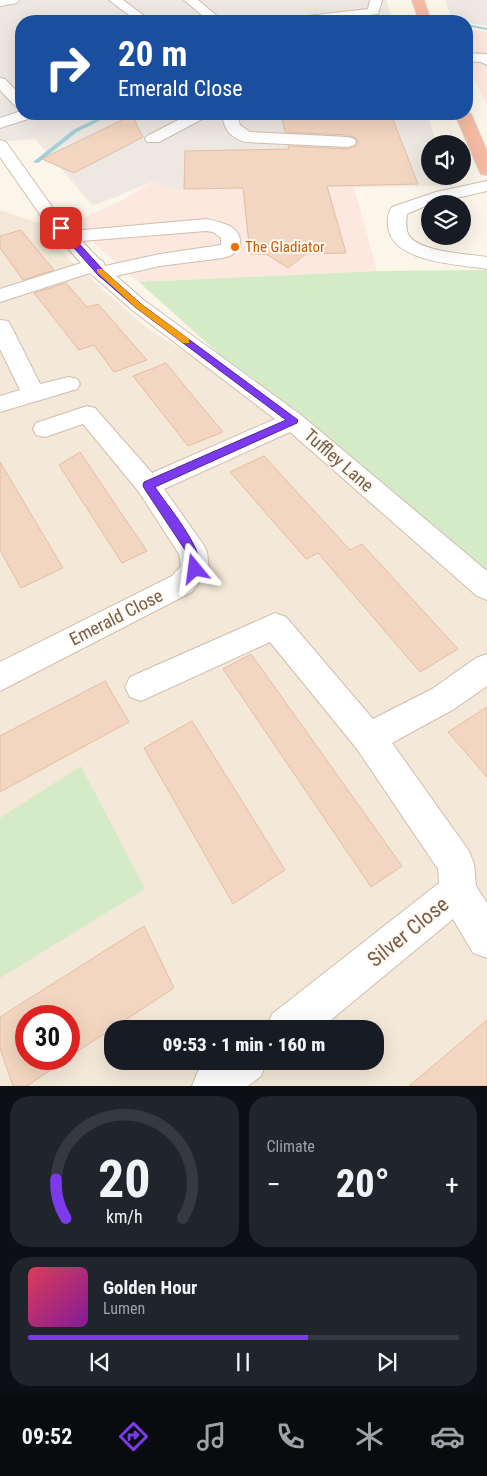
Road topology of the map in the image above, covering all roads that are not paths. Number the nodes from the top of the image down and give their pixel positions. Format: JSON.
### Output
{"nodes":[{"id":1,"x":13,"y":0,"type":"edge"},
{"id":2,"x":115,"y":0,"type":"edge"},
{"id":3,"x":190,"y":0,"type":"edge"},
{"id":4,"x":376,"y":0,"type":"edge"},
{"id":5,"x":418,"y":0,"type":"edge"},
{"id":6,"x":0,"y":2,"type":"edge"},
{"id":7,"x":136,"y":15,"type":"edge"},
{"id":8,"x":209,"y":15,"type":"edge"},
{"id":9,"x":356,"y":15,"type":"edge"},
{"id":10,"x":424,"y":15,"type":"edge"},
{"id":11,"x":473,"y":58,"type":"edge"},
{"id":12,"x":486,"y":59,"type":"edge"},
{"id":13,"x":0,"y":82,"type":"edge"},
{"id":14,"x":15,"y":98,"type":"edge"},
{"id":15,"x":15,"y":118,"type":"edge"},
{"id":16,"x":190,"y":120,"type":"edge"},
{"id":17,"x":466,"y":120,"type":"edge"},
{"id":18,"x":231,"y":121,"type":"edge"},
{"id":19,"x":0,"y":123,"type":"edge"},
{"id":20,"x":153,"y":140,"type":"dead end"},
{"id":21,"x":348,"y":142,"type":"dead end"},
{"id":22,"x":0,"y":145,"type":"edge"},
{"id":23,"x":487,"y":170,"type":"edge"},
{"id":24,"x":487,"y":186,"type":"edge"},
{"id":25,"x":69,"y":237,"type":"junction"},
{"id":26,"x":487,"y":263,"type":"edge"},
{"id":27,"x":98,"y":269,"type":"junction"},
{"id":28,"x":0,"y":296,"type":"edge"},
{"id":29,"x":0,"y":326,"type":"edge"},
{"id":30,"x":70,"y":384,"type":"dead end"},
{"id":31,"x":34,"y":394,"type":"junction"},
{"id":32,"x":0,"y":404,"type":"edge"},
{"id":33,"x":293,"y":420,"type":"junction"},
{"id":34,"x":45,"y":429,"type":"dead end"},
{"id":35,"x":148,"y":485,"type":"junction"},
{"id":36,"x":487,"y":588,"type":"edge"},
{"id":37,"x":487,"y":668,"type":"edge"},
{"id":38,"x":0,"y":677,"type":"edge"},
{"id":39,"x":141,"y":687,"type":"dead end"},
{"id":40,"x":369,"y":738,"type":"junction"},
{"id":41,"x":458,"y":891,"type":"junction"},
{"id":42,"x":487,"y":939,"type":"edge"},
{"id":43,"x":298,"y":1020,"type":"edge"},
{"id":44,"x":234,"y":1070,"type":"edge"},
{"id":45,"x":213,"y":1086,"type":"edge"}],
"edges":[{"from":1,"to":6,"type":"street"},
{"from":2,"to":7,"type":"street"},
{"from":3,"to":8,"type":"street"},
{"from":4,"to":9,"type":"street"},
{"from":5,"to":10,"type":"highway"},
{"from":11,"to":12,"type":"street"},
{"from":13,"to":14,"type":"street"},
{"from":15,"to":19,"type":"street"},
{"from":16,"to":20,"type":"street"},
{"from":17,"to":23,"type":"highway"},
{"from":18,"to":21,"type":"street"},
{"from":22,"to":25,"type":"street","name":"Tuffley Lane"},
{"from":24,"to":26,"type":"street"},
{"from":25,"to":27,"type":"street","name":"Tuffley Lane"},
{"from":25,"to":27,"type":"street"},
{"from":27,"to":28,"type":"street"},
{"from":27,"to":33,"type":"street","name":"Tuffley Lane"},
{"from":29,"to":31,"type":"street"},
{"from":30,"to":31,"type":"street"},
{"from":31,"to":32,"type":"street"},
{"from":33,"to":35,"type":"street"},
{"from":33,"to":36,"type":"street","name":"Tuffley Lane"},
{"from":34,"to":35,"type":"street","name":"Emerald Close"},
{"from":35,"to":38,"type":"street","name":"Emerald Close"},
{"from":37,"to":40,"type":"street"},
{"from":39,"to":40,"type":"street","name":"Silver Close"},
{"from":40,"to":41,"type":"street","name":"Silver Close"},
{"from":41,"to":42,"type":"street"},
{"from":41,"to":43,"type":"street","name":"Silver Close"},
{"from":44,"to":45,"type":"street"}]}
